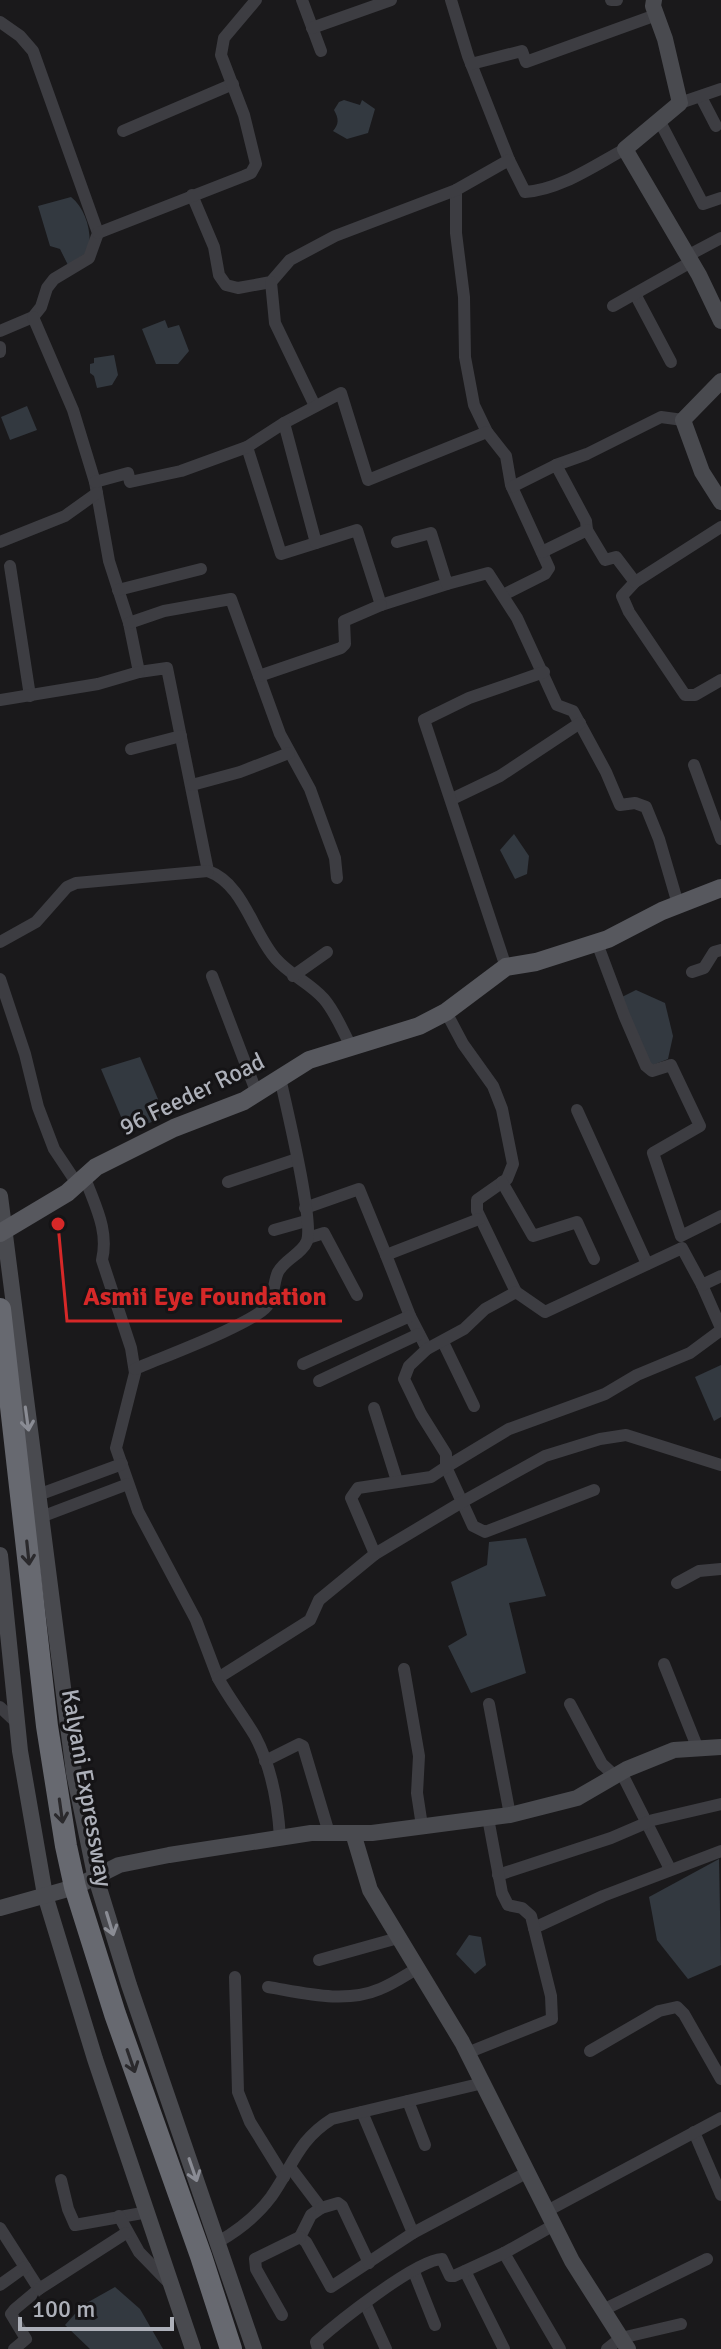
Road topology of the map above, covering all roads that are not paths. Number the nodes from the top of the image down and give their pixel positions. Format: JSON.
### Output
{"nodes":[{"id":1,"x":256,"y":0,"type":"edge"},
{"id":2,"x":302,"y":0,"type":"edge"},
{"id":3,"x":391,"y":0,"type":"edge"},
{"id":4,"x":451,"y":0,"type":"edge"},
{"id":5,"x":611,"y":0,"type":"edge"},
{"id":6,"x":617,"y":0,"type":"edge"},
{"id":7,"x":655,"y":8,"type":"edge"},
{"id":8,"x":0,"y":22,"type":"edge"},
{"id":9,"x":312,"y":28,"type":"junction"},
{"id":10,"x":321,"y":51,"type":"dead end"},
{"id":11,"x":471,"y":64,"type":"junction"},
{"id":12,"x":233,"y":84,"type":"junction"},
{"id":13,"x":721,"y":89,"type":"edge"},
{"id":14,"x":701,"y":97,"type":"junction"},
{"id":15,"x":680,"y":103,"type":"junction"},
{"id":16,"x":659,"y":120,"type":"junction"},
{"id":17,"x":716,"y":126,"type":"dead end"},
{"id":18,"x":123,"y":131,"type":"dead end"},
{"id":19,"x":625,"y":149,"type":"junction"},
{"id":20,"x":509,"y":160,"type":"junction"},
{"id":21,"x":456,"y":190,"type":"junction"},
{"id":22,"x":192,"y":195,"type":"junction"},
{"id":23,"x":721,"y":198,"type":"edge"},
{"id":24,"x":98,"y":233,"type":"junction"},
{"id":25,"x":721,"y":238,"type":"edge"},
{"id":26,"x":689,"y":259,"type":"junction"},
{"id":27,"x":271,"y":282,"type":"junction"},
{"id":28,"x":635,"y":294,"type":"junction"},
{"id":29,"x":613,"y":306,"type":"dead end"},
{"id":30,"x":33,"y":317,"type":"junction"},
{"id":31,"x":721,"y":321,"type":"edge"},
{"id":32,"x":0,"y":331,"type":"edge"},
{"id":33,"x":671,"y":362,"type":"dead end"},
{"id":34,"x":721,"y":381,"type":"edge"},
{"id":35,"x":315,"y":406,"type":"junction"},
{"id":36,"x":683,"y":420,"type":"junction"},
{"id":37,"x":284,"y":423,"type":"junction"},
{"id":38,"x":487,"y":432,"type":"junction"},
{"id":39,"x":247,"y":447,"type":"junction"},
{"id":40,"x":556,"y":465,"type":"junction"},
{"id":41,"x":512,"y":487,"type":"junction"},
{"id":42,"x":96,"y":488,"type":"junction"},
{"id":43,"x":720,"y":497,"type":"edge"},
{"id":44,"x":721,"y":527,"type":"edge"},
{"id":45,"x":587,"y":530,"type":"junction"},
{"id":46,"x":0,"y":542,"type":"edge"},
{"id":47,"x":397,"y":542,"type":"dead end"},
{"id":48,"x":316,"y":543,"type":"junction"},
{"id":49,"x":542,"y":552,"type":"junction"},
{"id":50,"x":10,"y":566,"type":"dead end"},
{"id":51,"x":201,"y":569,"type":"dead end"},
{"id":52,"x":635,"y":582,"type":"junction"},
{"id":53,"x":447,"y":584,"type":"junction"},
{"id":54,"x":118,"y":590,"type":"junction"},
{"id":55,"x":503,"y":595,"type":"junction"},
{"id":56,"x":381,"y":605,"type":"junction"},
{"id":57,"x":129,"y":623,"type":"junction"},
{"id":58,"x":139,"y":672,"type":"junction"},
{"id":59,"x":544,"y":672,"type":"junction"},
{"id":60,"x":259,"y":676,"type":"junction"},
{"id":61,"x":721,"y":680,"type":"edge"},
{"id":62,"x":30,"y":696,"type":"junction"},
{"id":63,"x":0,"y":700,"type":"edge"},
{"id":64,"x":580,"y":723,"type":"junction"},
{"id":65,"x":181,"y":736,"type":"junction"},
{"id":66,"x":131,"y":749,"type":"dead end"},
{"id":67,"x":289,"y":753,"type":"junction"},
{"id":68,"x":694,"y":765,"type":"dead end"},
{"id":69,"x":192,"y":785,"type":"junction"},
{"id":70,"x":452,"y":799,"type":"junction"},
{"id":71,"x":721,"y":839,"type":"edge"},
{"id":72,"x":208,"y":871,"type":"junction"},
{"id":73,"x":337,"y":878,"type":"dead end"},
{"id":74,"x":721,"y":888,"type":"edge"},
{"id":75,"x":678,"y":904,"type":"junction"},
{"id":76,"x":0,"y":942,"type":"edge"},
{"id":77,"x":597,"y":943,"type":"junction"},
{"id":78,"x":721,"y":950,"type":"edge"},
{"id":79,"x":327,"y":952,"type":"dead end"},
{"id":80,"x":506,"y":967,"type":"junction"},
{"id":81,"x":692,"y":972,"type":"dead end"},
{"id":82,"x":212,"y":976,"type":"dead end"},
{"id":83,"x":293,"y":976,"type":"junction"},
{"id":84,"x":0,"y":979,"type":"edge"},
{"id":85,"x":446,"y":1012,"type":"junction"},
{"id":86,"x":352,"y":1048,"type":"junction"},
{"id":87,"x":280,"y":1078,"type":"junction"},
{"id":88,"x":256,"y":1091,"type":"junction"},
{"id":89,"x":577,"y":1110,"type":"dead end"},
{"id":90,"x":297,"y":1159,"type":"junction"},
{"id":91,"x":82,"y":1181,"type":"junction"},
{"id":92,"x":228,"y":1182,"type":"dead end"},
{"id":93,"x":502,"y":1182,"type":"junction"},
{"id":94,"x":0,"y":1196,"type":"edge"},
{"id":95,"x":305,"y":1214,"type":"junction"},
{"id":96,"x":721,"y":1216,"type":"edge"},
{"id":97,"x":479,"y":1219,"type":"junction"},
{"id":98,"x":274,"y":1230,"type":"dead end"},
{"id":99,"x":2,"y":1232,"type":"edge"},
{"id":100,"x":308,"y":1238,"type":"junction"},
{"id":101,"x":386,"y":1255,"type":"junction"},
{"id":102,"x":594,"y":1259,"type":"dead end"},
{"id":103,"x":647,"y":1264,"type":"junction"},
{"id":104,"x":721,"y":1276,"type":"edge"},
{"id":105,"x":702,"y":1285,"type":"junction"},
{"id":106,"x":516,"y":1292,"type":"junction"},
{"id":107,"x":357,"y":1295,"type":"dead end"},
{"id":108,"x":0,"y":1309,"type":"edge"},
{"id":109,"x":410,"y":1316,"type":"junction"},
{"id":110,"x":721,"y":1329,"type":"edge"},
{"id":111,"x":419,"y":1334,"type":"junction"},
{"id":112,"x":443,"y":1342,"type":"junction"},
{"id":113,"x":427,"y":1349,"type":"junction"},
{"id":114,"x":303,"y":1364,"type":"dead end"},
{"id":115,"x":135,"y":1369,"type":"junction"},
{"id":116,"x":319,"y":1381,"type":"dead end"},
{"id":117,"x":474,"y":1406,"type":"dead end"},
{"id":118,"x":374,"y":1408,"type":"dead end"},
{"id":119,"x":122,"y":1464,"type":"junction"},
{"id":120,"x":721,"y":1465,"type":"edge"},
{"id":121,"x":446,"y":1467,"type":"junction"},
{"id":122,"x":397,"y":1481,"type":"junction"},
{"id":123,"x":128,"y":1484,"type":"junction"},
{"id":124,"x":594,"y":1490,"type":"dead end"},
{"id":125,"x":38,"y":1495,"type":"junction"},
{"id":126,"x":462,"y":1502,"type":"junction"},
{"id":127,"x":41,"y":1517,"type":"junction"},
{"id":128,"x":375,"y":1554,"type":"junction"},
{"id":129,"x":0,"y":1555,"type":"edge"},
{"id":130,"x":721,"y":1569,"type":"edge"},
{"id":131,"x":677,"y":1583,"type":"dead end"},
{"id":132,"x":664,"y":1664,"type":"dead end"},
{"id":133,"x":404,"y":1669,"type":"dead end"},
{"id":134,"x":218,"y":1678,"type":"junction"},
{"id":135,"x":489,"y":1704,"type":"dead end"},
{"id":136,"x":570,"y":1704,"type":"dead end"},
{"id":137,"x":0,"y":1707,"type":"edge"},
{"id":138,"x":18,"y":1724,"type":"junction"},
{"id":139,"x":721,"y":1747,"type":"edge"},
{"id":140,"x":698,"y":1749,"type":"junction"},
{"id":141,"x":265,"y":1761,"type":"junction"},
{"id":142,"x":618,"y":1774,"type":"junction"},
{"id":143,"x":721,"y":1804,"type":"edge"},
{"id":144,"x":510,"y":1815,"type":"junction"},
{"id":145,"x":488,"y":1818,"type":"junction"},
{"id":146,"x":647,"y":1822,"type":"junction"},
{"id":147,"x":422,"y":1826,"type":"junction"},
{"id":148,"x":329,"y":1833,"type":"junction"},
{"id":149,"x":353,"y":1833,"type":"junction"},
{"id":150,"x":280,"y":1838,"type":"junction"},
{"id":151,"x":721,"y":1851,"type":"edge"},
{"id":152,"x":670,"y":1869,"type":"junction"},
{"id":153,"x":95,"y":1875,"type":"junction"},
{"id":154,"x":498,"y":1875,"type":"junction"},
{"id":155,"x":75,"y":1887,"type":"junction"},
{"id":156,"x":45,"y":1895,"type":"junction"},
{"id":157,"x":0,"y":1908,"type":"edge"},
{"id":158,"x":534,"y":1928,"type":"junction"},
{"id":159,"x":398,"y":1938,"type":"junction"},
{"id":160,"x":319,"y":1960,"type":"dead end"},
{"id":161,"x":418,"y":1968,"type":"junction"},
{"id":162,"x":235,"y":1977,"type":"dead end"},
{"id":163,"x":268,"y":1987,"type":"dead end"},
{"id":164,"x":590,"y":2051,"type":"dead end"},
{"id":165,"x":467,"y":2053,"type":"junction"},
{"id":166,"x":721,"y":2079,"type":"edge"},
{"id":167,"x":483,"y":2083,"type":"junction"},
{"id":168,"x":408,"y":2101,"type":"junction"},
{"id":169,"x":362,"y":2112,"type":"junction"},
{"id":170,"x":721,"y":2118,"type":"edge"},
{"id":171,"x":694,"y":2132,"type":"junction"},
{"id":172,"x":425,"y":2145,"type":"dead end"},
{"id":173,"x":287,"y":2172,"type":"junction"},
{"id":174,"x":528,"y":2172,"type":"junction"},
{"id":175,"x":61,"y":2180,"type":"dead end"},
{"id":176,"x":721,"y":2195,"type":"edge"},
{"id":177,"x":321,"y":2208,"type":"junction"},
{"id":178,"x":148,"y":2212,"type":"junction"},
{"id":179,"x":119,"y":2216,"type":"junction"},
{"id":180,"x":551,"y":2218,"type":"junction"},
{"id":181,"x":0,"y":2228,"type":"edge"},
{"id":182,"x":126,"y":2233,"type":"junction"},
{"id":183,"x":413,"y":2233,"type":"junction"},
{"id":184,"x":300,"y":2237,"type":"junction"},
{"id":185,"x":210,"y":2249,"type":"junction"},
{"id":186,"x":504,"y":2253,"type":"junction"},
{"id":187,"x":707,"y":2259,"type":"dead end"},
{"id":188,"x":369,"y":2263,"type":"junction"},
{"id":189,"x":25,"y":2267,"type":"junction"},
{"id":190,"x":465,"y":2271,"type":"junction"},
{"id":191,"x":414,"y":2272,"type":"junction"},
{"id":192,"x":0,"y":2285,"type":"edge"},
{"id":193,"x":172,"y":2287,"type":"junction"},
{"id":194,"x":39,"y":2289,"type":"junction"},
{"id":195,"x":365,"y":2303,"type":"junction"},
{"id":196,"x":603,"y":2310,"type":"junction"},
{"id":197,"x":282,"y":2315,"type":"dead end"},
{"id":198,"x":681,"y":2324,"type":"dead end"},
{"id":199,"x":435,"y":2325,"type":"dead end"},
{"id":200,"x":30,"y":2344,"type":"edge"},
{"id":201,"x":619,"y":2345,"type":"edge"},
{"id":202,"x":14,"y":2349,"type":"edge"},
{"id":203,"x":193,"y":2349,"type":"edge"},
{"id":204,"x":231,"y":2349,"type":"edge"},
{"id":205,"x":254,"y":2349,"type":"edge"},
{"id":206,"x":318,"y":2349,"type":"edge"},
{"id":207,"x":386,"y":2349,"type":"edge"},
{"id":208,"x":504,"y":2349,"type":"edge"},
{"id":209,"x":560,"y":2349,"type":"edge"}],
"edges":[{"from":1,"to":12,"type":"street"},
{"from":2,"to":9,"type":"street"},
{"from":3,"to":9,"type":"street"},
{"from":4,"to":11,"type":"street"},
{"from":5,"to":6,"type":"street"},
{"from":7,"to":11,"type":"street"},
{"from":7,"to":15,"type":"street"},
{"from":8,"to":24,"type":"street"},
{"from":9,"to":10,"type":"street"},
{"from":11,"to":20,"type":"street"},
{"from":12,"to":18,"type":"street"},
{"from":12,"to":22,"type":"street"},
{"from":13,"to":14,"type":"street"},
{"from":14,"to":15,"type":"street"},
{"from":14,"to":17,"type":"street"},
{"from":15,"to":16,"type":"street"},
{"from":16,"to":19,"type":"street"},
{"from":16,"to":23,"type":"street"},
{"from":19,"to":20,"type":"street"},
{"from":19,"to":26,"type":"street"},
{"from":20,"to":21,"type":"street"},
{"from":21,"to":27,"type":"street"},
{"from":21,"to":38,"type":"street"},
{"from":22,"to":24,"type":"street"},
{"from":22,"to":27,"type":"street"},
{"from":24,"to":30,"type":"street"},
{"from":25,"to":26,"type":"street"},
{"from":26,"to":28,"type":"street"},
{"from":26,"to":31,"type":"street"},
{"from":27,"to":35,"type":"street"},
{"from":28,"to":29,"type":"street"},
{"from":28,"to":33,"type":"street"},
{"from":30,"to":32,"type":"street"},
{"from":30,"to":42,"type":"street"},
{"from":34,"to":36,"type":"street"},
{"from":35,"to":37,"type":"street"},
{"from":35,"to":38,"type":"street"},
{"from":36,"to":40,"type":"street"},
{"from":36,"to":43,"type":"street"},
{"from":37,"to":39,"type":"street"},
{"from":37,"to":48,"type":"street"},
{"from":38,"to":41,"type":"street"},
{"from":39,"to":42,"type":"street"},
{"from":39,"to":48,"type":"street"},
{"from":40,"to":41,"type":"street"},
{"from":40,"to":45,"type":"street"},
{"from":41,"to":49,"type":"street"},
{"from":42,"to":46,"type":"street"},
{"from":42,"to":54,"type":"street"},
{"from":44,"to":52,"type":"street"},
{"from":45,"to":49,"type":"street"},
{"from":45,"to":52,"type":"street"},
{"from":47,"to":53,"type":"street"},
{"from":48,"to":56,"type":"street"},
{"from":49,"to":55,"type":"street"},
{"from":50,"to":62,"type":"street"},
{"from":51,"to":54,"type":"street"},
{"from":52,"to":61,"type":"street"},
{"from":53,"to":55,"type":"street"},
{"from":53,"to":56,"type":"street"},
{"from":54,"to":57,"type":"street"},
{"from":55,"to":59,"type":"street"},
{"from":56,"to":60,"type":"street"},
{"from":57,"to":58,"type":"street"},
{"from":57,"to":60,"type":"street"},
{"from":58,"to":62,"type":"street"},
{"from":58,"to":65,"type":"street"},
{"from":59,"to":64,"type":"street"},
{"from":59,"to":70,"type":"street"},
{"from":60,"to":67,"type":"street"},
{"from":62,"to":63,"type":"street"},
{"from":64,"to":70,"type":"street"},
{"from":64,"to":75,"type":"street"},
{"from":65,"to":66,"type":"street"},
{"from":65,"to":69,"type":"street"},
{"from":67,"to":69,"type":"street"},
{"from":67,"to":73,"type":"street"},
{"from":68,"to":71,"type":"street"},
{"from":69,"to":72,"type":"street"},
{"from":70,"to":80,"type":"street"},
{"from":72,"to":76,"type":"street"},
{"from":72,"to":83,"type":"street"},
{"from":74,"to":75,"type":"main road","name":"96 Feeder Road"},
{"from":75,"to":77,"type":"main road","name":"96 Feeder Road"},
{"from":77,"to":80,"type":"main road","name":"96 Feeder Road"},
{"from":77,"to":96,"type":"street"},
{"from":78,"to":81,"type":"street"},
{"from":79,"to":83,"type":"street"},
{"from":80,"to":85,"type":"main road","name":"96 Feeder Road"},
{"from":82,"to":88,"type":"street"},
{"from":83,"to":86,"type":"street"},
{"from":84,"to":91,"type":"street"},
{"from":85,"to":86,"type":"main road","name":"96 Feeder Road"},
{"from":85,"to":93,"type":"street"},
{"from":86,"to":87,"type":"main road","name":"96 Feeder Road"},
{"from":87,"to":88,"type":"main road","name":"96 Feeder Road"},
{"from":87,"to":90,"type":"street"},
{"from":88,"to":91,"type":"main road","name":"96 Feeder Road"},
{"from":89,"to":103,"type":"street"},
{"from":90,"to":92,"type":"street"},
{"from":90,"to":95,"type":"street"},
{"from":91,"to":99,"type":"main road","name":"96 Feeder Road"},
{"from":91,"to":115,"type":"street"},
{"from":93,"to":97,"type":"street"},
{"from":93,"to":102,"type":"street"},
{"from":94,"to":99,"type":"street"},
{"from":95,"to":98,"type":"street"},
{"from":95,"to":100,"type":"street"},
{"from":95,"to":101,"type":"street"},
{"from":97,"to":101,"type":"street"},
{"from":97,"to":106,"type":"street"},
{"from":99,"to":125,"type":"street","one_way":true},
{"from":100,"to":107,"type":"street"},
{"from":100,"to":115,"type":"street"},
{"from":101,"to":109,"type":"street"},
{"from":103,"to":105,"type":"street"},
{"from":103,"to":106,"type":"street"},
{"from":104,"to":105,"type":"street"},
{"from":105,"to":110,"type":"street"},
{"from":106,"to":112,"type":"street"},
{"from":108,"to":155,"type":"highway","name":"Kalyani Expressway","one_way":true},
{"from":109,"to":111,"type":"street"},
{"from":109,"to":114,"type":"street"},
{"from":110,"to":121,"type":"street"},
{"from":111,"to":113,"type":"street"},
{"from":111,"to":116,"type":"street"},
{"from":112,"to":113,"type":"street"},
{"from":112,"to":117,"type":"street"},
{"from":113,"to":121,"type":"street"},
{"from":115,"to":119,"type":"street"},
{"from":118,"to":122,"type":"street"},
{"from":119,"to":123,"type":"street"},
{"from":119,"to":125,"type":"street"},
{"from":120,"to":126,"type":"street"},
{"from":121,"to":122,"type":"street"},
{"from":121,"to":126,"type":"street"},
{"from":122,"to":128,"type":"street"},
{"from":123,"to":127,"type":"street"},
{"from":123,"to":134,"type":"street"},
{"from":124,"to":126,"type":"street"},
{"from":125,"to":127,"type":"street"},
{"from":126,"to":128,"type":"street"},
{"from":127,"to":153,"type":"street"},
{"from":128,"to":134,"type":"street"},
{"from":129,"to":138,"type":"street"},
{"from":130,"to":131,"type":"street"},
{"from":132,"to":140,"type":"street"},
{"from":133,"to":147,"type":"street"},
{"from":134,"to":141,"type":"street"},
{"from":135,"to":144,"type":"street"},
{"from":136,"to":142,"type":"street"},
{"from":137,"to":138,"type":"street"},
{"from":138,"to":156,"type":"street"},
{"from":139,"to":140,"type":"street"},
{"from":140,"to":142,"type":"street"},
{"from":141,"to":148,"type":"street"},
{"from":141,"to":150,"type":"street"},
{"from":142,"to":144,"type":"street"},
{"from":142,"to":146,"type":"street"},
{"from":143,"to":146,"type":"street"},
{"from":144,"to":145,"type":"street"},
{"from":145,"to":147,"type":"street"},
{"from":145,"to":154,"type":"street"},
{"from":146,"to":152,"type":"street"},
{"from":146,"to":154,"type":"street"},
{"from":147,"to":149,"type":"street"},
{"from":148,"to":149,"type":"street"},
{"from":148,"to":150,"type":"street"},
{"from":149,"to":159,"type":"street"},
{"from":150,"to":153,"type":"street"},
{"from":151,"to":152,"type":"street"},
{"from":152,"to":158,"type":"street"},
{"from":153,"to":155,"type":"street"},
{"from":153,"to":185,"type":"street","one_way":true},
{"from":154,"to":158,"type":"street"},
{"from":155,"to":156,"type":"street"},
{"from":155,"to":185,"type":"highway","name":"Kalyani Expressway","one_way":true},
{"from":156,"to":157,"type":"street"},
{"from":156,"to":178,"type":"street"},
{"from":158,"to":165,"type":"street"},
{"from":159,"to":160,"type":"street"},
{"from":159,"to":161,"type":"street"},
{"from":161,"to":163,"type":"street"},
{"from":161,"to":165,"type":"street"},
{"from":162,"to":173,"type":"street"},
{"from":164,"to":166,"type":"street"},
{"from":165,"to":167,"type":"street"},
{"from":167,"to":168,"type":"street"},
{"from":167,"to":174,"type":"street"},
{"from":168,"to":169,"type":"street"},
{"from":168,"to":172,"type":"street"},
{"from":169,"to":173,"type":"street"},
{"from":169,"to":183,"type":"street"},
{"from":170,"to":171,"type":"street"},
{"from":171,"to":176,"type":"street"},
{"from":171,"to":180,"type":"street"},
{"from":173,"to":177,"type":"street"},
{"from":173,"to":185,"type":"street"},
{"from":174,"to":180,"type":"street"},
{"from":174,"to":183,"type":"street"},
{"from":175,"to":179,"type":"street"},
{"from":177,"to":184,"type":"street"},
{"from":177,"to":188,"type":"street"},
{"from":178,"to":179,"type":"street"},
{"from":178,"to":193,"type":"street"},
{"from":179,"to":182,"type":"street"},
{"from":180,"to":186,"type":"street"},
{"from":180,"to":196,"type":"street"},
{"from":181,"to":189,"type":"street"},
{"from":182,"to":193,"type":"street"},
{"from":182,"to":194,"type":"street"},
{"from":183,"to":188,"type":"street"},
{"from":184,"to":188,"type":"street"},
{"from":184,"to":197,"type":"street"},
{"from":185,"to":204,"type":"highway","name":"Kalyani Expressway"},
{"from":185,"to":205,"type":"street"},
{"from":186,"to":190,"type":"street"},
{"from":186,"to":209,"type":"street"},
{"from":187,"to":196,"type":"street"},
{"from":189,"to":192,"type":"street"},
{"from":189,"to":194,"type":"street"},
{"from":190,"to":191,"type":"street"},
{"from":190,"to":208,"type":"street"},
{"from":191,"to":195,"type":"street"},
{"from":191,"to":199,"type":"street"},
{"from":193,"to":203,"type":"street"},
{"from":194,"to":200,"type":"street"},
{"from":195,"to":206,"type":"street"},
{"from":195,"to":207,"type":"street"},
{"from":196,"to":201,"type":"street"},
{"from":198,"to":201,"type":"street"},
{"from":200,"to":202,"type":"street"}]}
